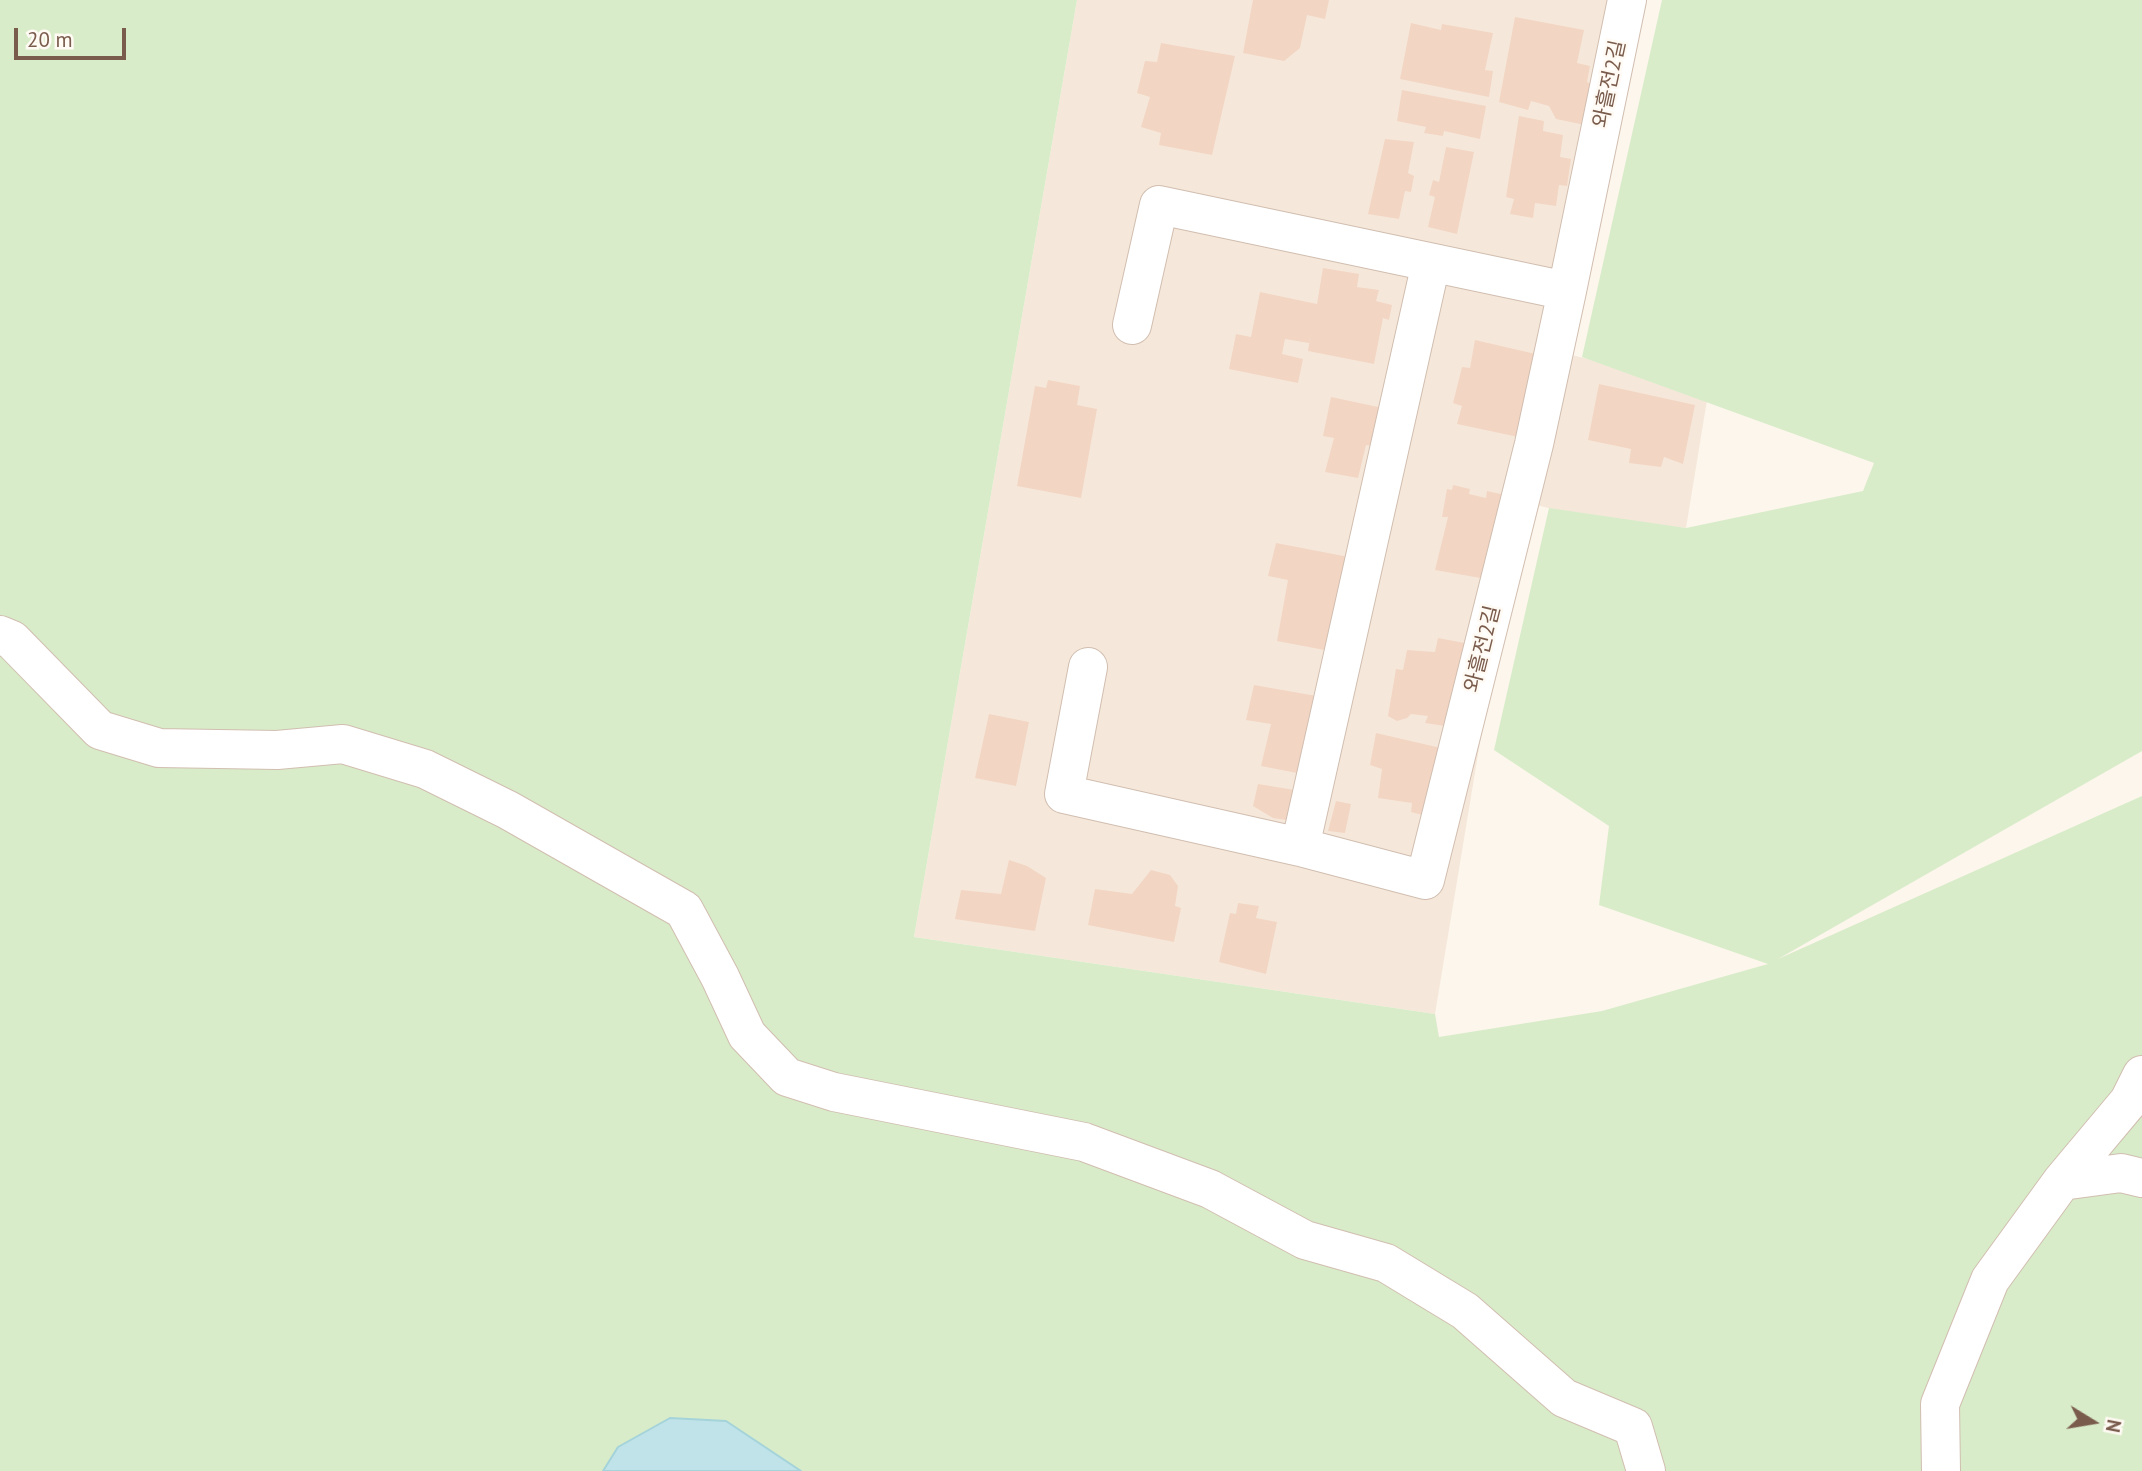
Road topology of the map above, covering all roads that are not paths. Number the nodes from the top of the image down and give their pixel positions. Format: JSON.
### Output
{"nodes":[{"id":1,"x":1627,"y":0,"type":"edge"},
{"id":2,"x":1431,"y":263,"type":"junction"},
{"id":3,"x":1567,"y":291,"type":"junction"},
{"id":4,"x":1132,"y":325,"type":"dead end"},
{"id":5,"x":0,"y":635,"type":"edge"},
{"id":6,"x":1088,"y":667,"type":"dead end"},
{"id":7,"x":1300,"y":847,"type":"junction"},
{"id":8,"x":2142,"y":1075,"type":"edge"},
{"id":9,"x":2142,"y":1178,"type":"edge"},
{"id":10,"x":2062,"y":1181,"type":"junction"},
{"id":11,"x":1646,"y":1471,"type":"edge"},
{"id":12,"x":1941,"y":1471,"type":"edge"}],
"edges":[{"from":1,"to":3,"type":"street","name":"와흘전2길"},
{"from":2,"to":3,"type":"street"},
{"from":2,"to":4,"type":"street"},
{"from":2,"to":7,"type":"street"},
{"from":3,"to":7,"type":"street","name":"와흘전2길"},
{"from":5,"to":11,"type":"street"},
{"from":6,"to":7,"type":"street","name":"와흘전2길"},
{"from":8,"to":10,"type":"street"},
{"from":9,"to":10,"type":"street"},
{"from":10,"to":12,"type":"street"}]}
